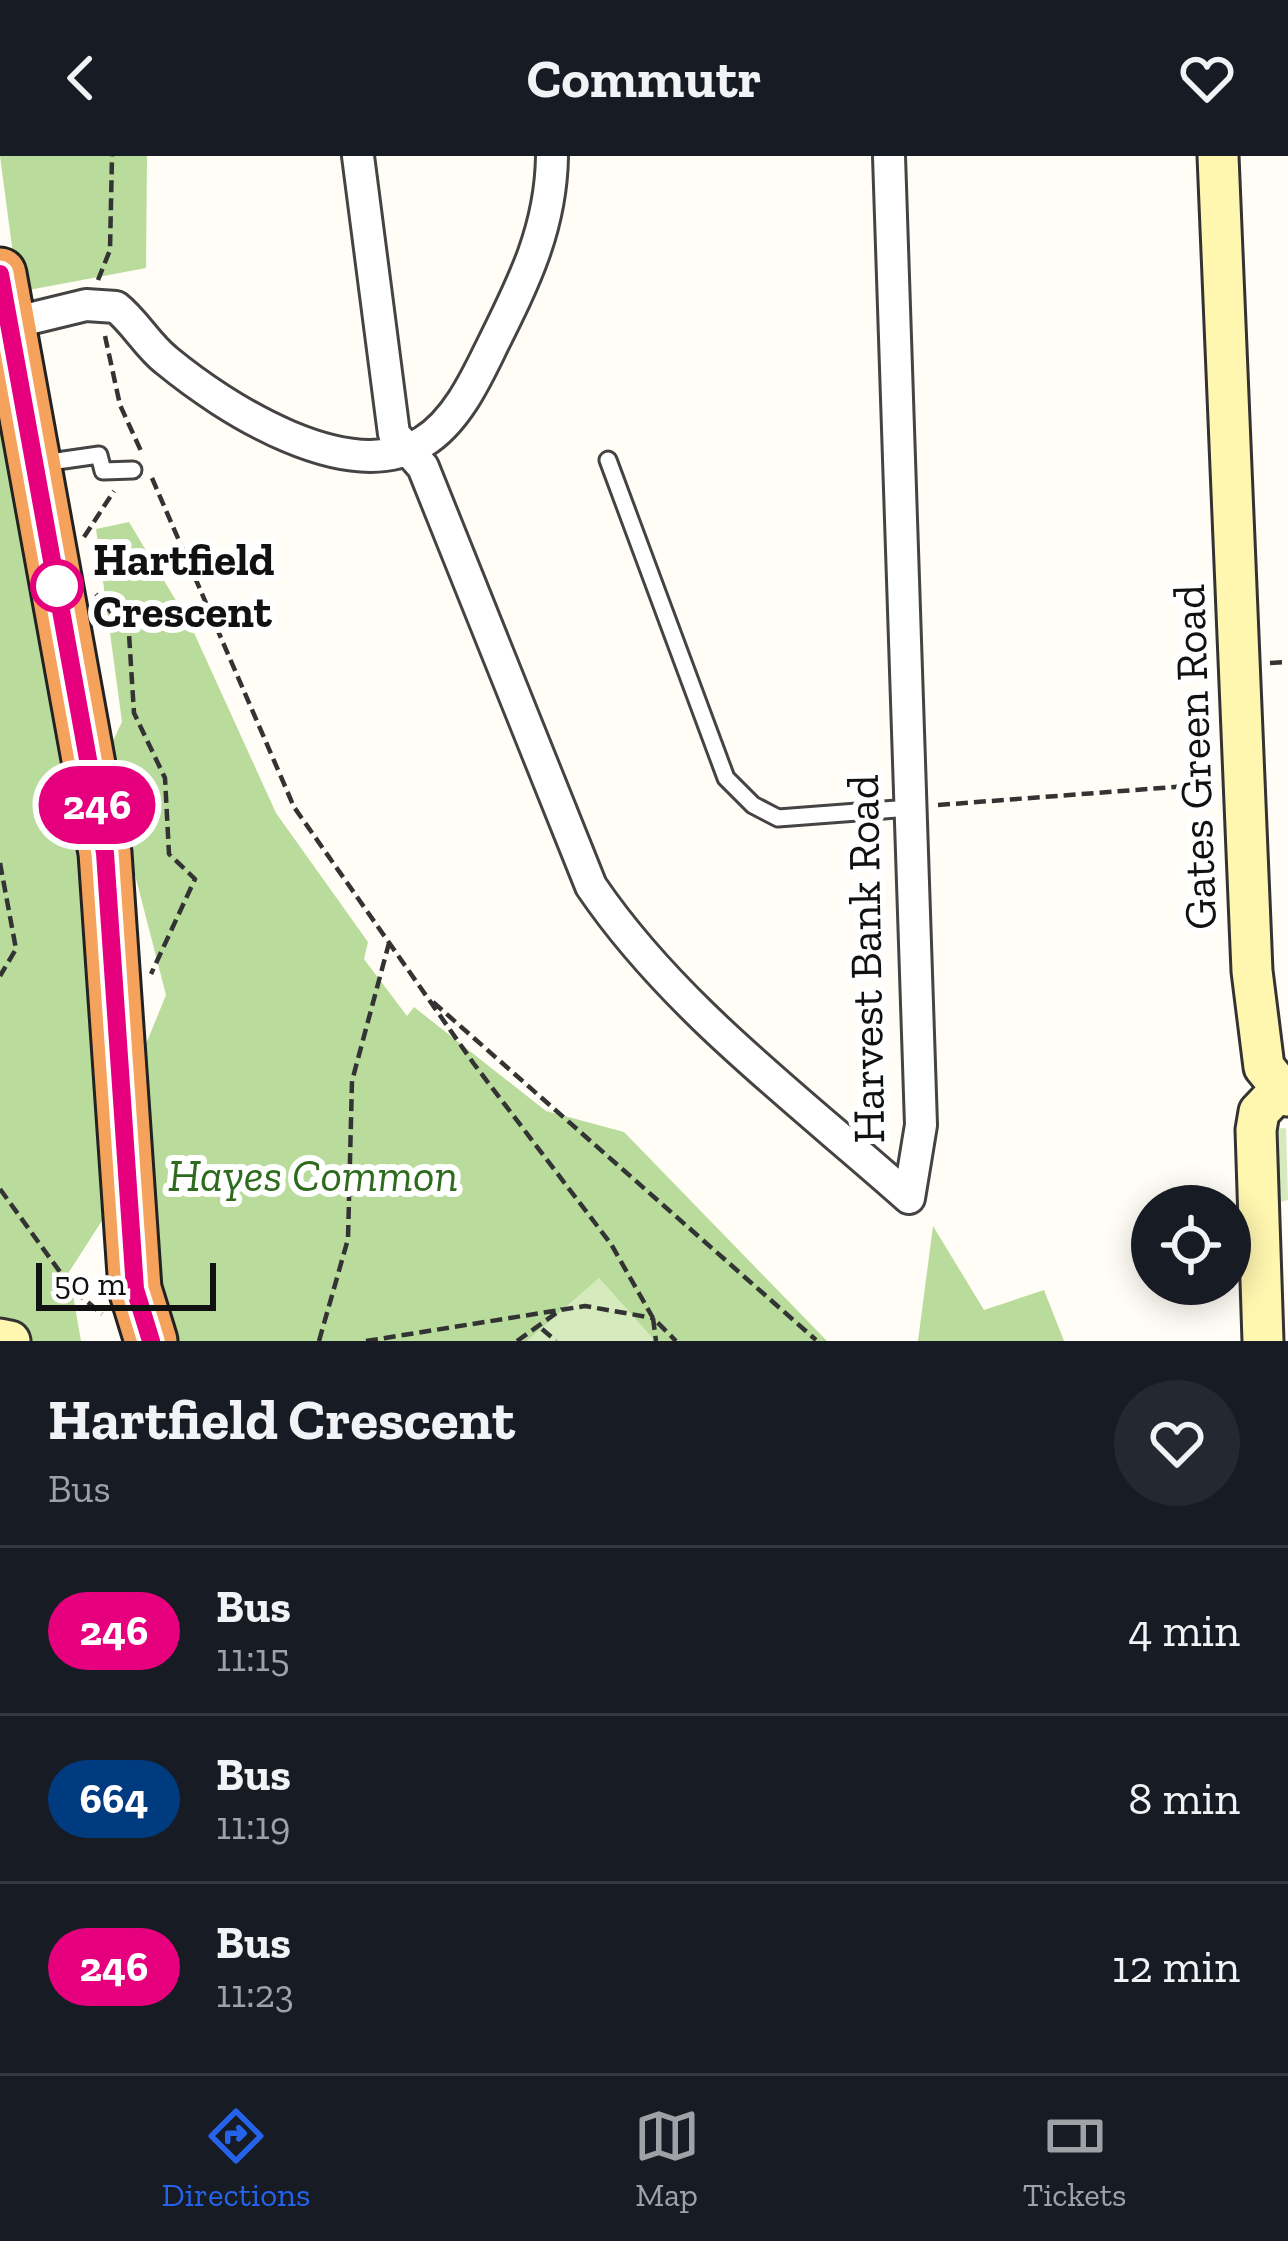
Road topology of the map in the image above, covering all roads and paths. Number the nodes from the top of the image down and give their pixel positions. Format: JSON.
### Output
{"nodes":[{"id":1,"x":112,"y":156,"type":"edge"},
{"id":2,"x":358,"y":156,"type":"edge"},
{"id":3,"x":552,"y":156,"type":"edge"},
{"id":4,"x":889,"y":156,"type":"edge"},
{"id":5,"x":1218,"y":156,"type":"edge"},
{"id":6,"x":110,"y":250,"type":"dead end"},
{"id":7,"x":0,"y":274,"type":"edge"},
{"id":8,"x":100,"y":303,"type":"junction"},
{"id":9,"x":8,"y":324,"type":"junction"},
{"id":10,"x":404,"y":451,"type":"junction"},
{"id":11,"x":608,"y":460,"type":"dead end"},
{"id":12,"x":34,"y":464,"type":"junction"},
{"id":13,"x":133,"y":470,"type":"dead end"},
{"id":14,"x":1244,"y":781,"type":"junction"},
{"id":15,"x":910,"y":808,"type":"junction"},
{"id":16,"x":0,"y":863,"type":"edge"},
{"id":17,"x":389,"y":943,"type":"junction"},
{"id":18,"x":0,"y":976,"type":"edge"},
{"id":19,"x":428,"y":998,"type":"junction"},
{"id":20,"x":1284,"y":1094,"type":"edge"},
{"id":21,"x":0,"y":1189,"type":"edge"},
{"id":22,"x":1274,"y":1228,"type":"edge"},
{"id":23,"x":562,"y":1309,"type":"junction"},
{"id":24,"x":103,"y":1316,"type":"dead end"},
{"id":25,"x":653,"y":1318,"type":"junction"},
{"id":26,"x":542,"y":1329,"type":"junction"},
{"id":27,"x":0,"y":1339,"type":"edge"},
{"id":28,"x":816,"y":1340,"type":"edge"},
{"id":29,"x":10,"y":1341,"type":"edge"},
{"id":30,"x":151,"y":1341,"type":"edge"},
{"id":31,"x":319,"y":1341,"type":"edge"},
{"id":32,"x":366,"y":1341,"type":"edge"},
{"id":33,"x":518,"y":1341,"type":"edge"},
{"id":34,"x":556,"y":1341,"type":"edge"},
{"id":35,"x":656,"y":1341,"type":"edge"},
{"id":36,"x":676,"y":1341,"type":"edge"},
{"id":37,"x":1263,"y":1341,"type":"edge"}],
"edges":[{"from":1,"to":6,"type":"path"},
{"from":2,"to":10,"type":"street"},
{"from":3,"to":10,"type":"street"},
{"from":4,"to":15,"type":"street","name":"Harvest Bank Road"},
{"from":5,"to":14,"type":"street","name":"Gates Green Road"},
{"from":7,"to":9,"type":"highway"},
{"from":8,"to":9,"type":"street"},
{"from":8,"to":10,"type":"street"},
{"from":8,"to":17,"type":"path"},
{"from":9,"to":12,"type":"highway"},
{"from":10,"to":15,"type":"street","name":"Harvest Bank Road"},
{"from":11,"to":15,"type":"lane"},
{"from":12,"to":13,"type":"lane"},
{"from":12,"to":30,"type":"highway"},
{"from":14,"to":15,"type":"path"},
{"from":14,"to":20,"type":"street","name":"Gates Green Road"},
{"from":16,"to":18,"type":"path"},
{"from":17,"to":19,"type":"path"},
{"from":17,"to":31,"type":"path"},
{"from":19,"to":25,"type":"path"},
{"from":19,"to":28,"type":"path"},
{"from":20,"to":22,"type":"street","name":"Gates Green Road"},
{"from":21,"to":24,"type":"path"},
{"from":22,"to":37,"type":"street","name":"Gates Green Road"},
{"from":23,"to":25,"type":"path"},
{"from":23,"to":26,"type":"path"},
{"from":23,"to":32,"type":"path"},
{"from":25,"to":35,"type":"path"},
{"from":25,"to":36,"type":"path"},
{"from":26,"to":33,"type":"path"},
{"from":26,"to":34,"type":"path"},
{"from":27,"to":29,"type":"street"}]}
